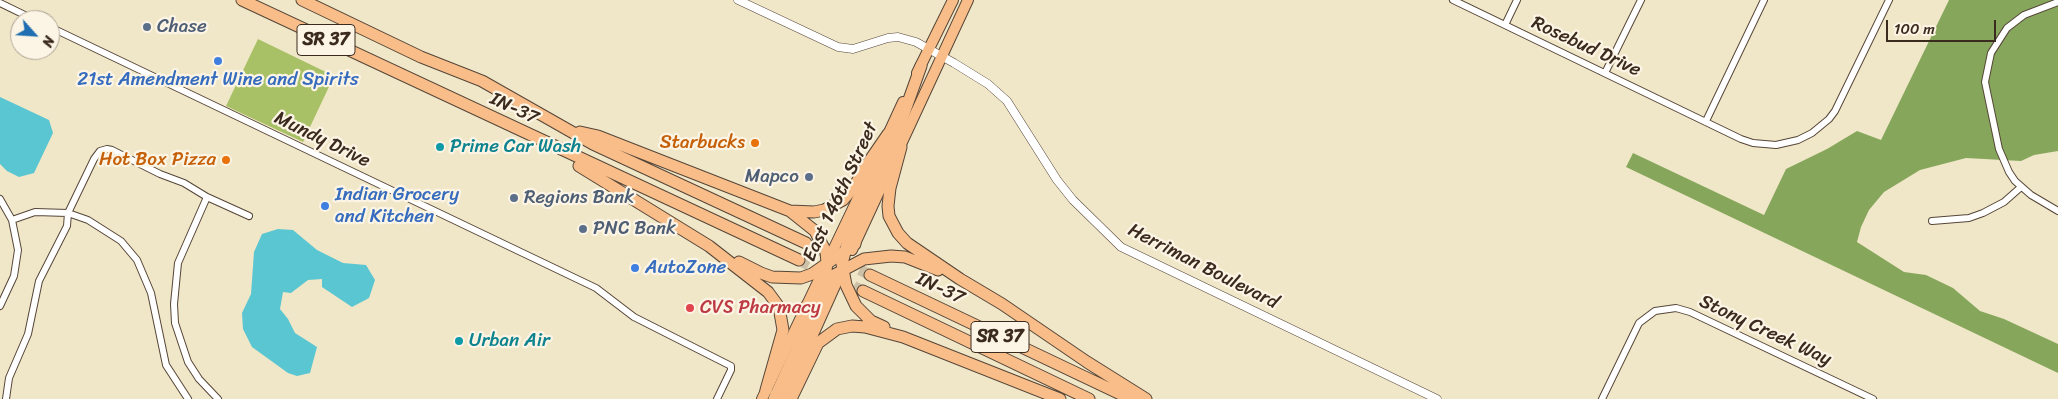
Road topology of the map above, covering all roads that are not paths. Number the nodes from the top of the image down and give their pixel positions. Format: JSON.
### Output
{"nodes":[{"id":1,"x":242,"y":0,"type":"edge"},
{"id":2,"x":302,"y":0,"type":"edge"},
{"id":3,"x":738,"y":0,"type":"edge"},
{"id":4,"x":953,"y":0,"type":"edge"},
{"id":5,"x":968,"y":0,"type":"edge"},
{"id":6,"x":1453,"y":0,"type":"edge"},
{"id":7,"x":1517,"y":0,"type":"edge"},
{"id":8,"x":1641,"y":0,"type":"edge"},
{"id":9,"x":1764,"y":0,"type":"edge"},
{"id":10,"x":1889,"y":0,"type":"edge"},
{"id":11,"x":2058,"y":2,"type":"edge"},
{"id":12,"x":0,"y":4,"type":"edge"},
{"id":13,"x":13,"y":10,"type":"edge"},
{"id":14,"x":1505,"y":25,"type":"junction"},
{"id":15,"x":60,"y":32,"type":"edge"},
{"id":16,"x":929,"y":49,"type":"junction"},
{"id":17,"x":941,"y":56,"type":"junction"},
{"id":18,"x":921,"y":66,"type":"junction"},
{"id":19,"x":1605,"y":73,"type":"junction"},
{"id":20,"x":1706,"y":122,"type":"junction"},
{"id":21,"x":566,"y":128,"type":"junction"},
{"id":22,"x":888,"y":134,"type":"junction"},
{"id":23,"x":553,"y":147,"type":"junction"},
{"id":24,"x":901,"y":147,"type":"junction"},
{"id":25,"x":2021,"y":187,"type":"junction"},
{"id":26,"x":208,"y":196,"type":"junction"},
{"id":27,"x":0,"y":199,"type":"edge"},
{"id":28,"x":790,"y":211,"type":"junction"},
{"id":29,"x":2058,"y":211,"type":"edge"},
{"id":30,"x":68,"y":213,"type":"junction"},
{"id":31,"x":249,"y":216,"type":"dead end"},
{"id":32,"x":12,"y":220,"type":"junction"},
{"id":33,"x":1932,"y":222,"type":"dead end"},
{"id":34,"x":806,"y":242,"type":"tunnel mouth"},
{"id":35,"x":855,"y":244,"type":"junction"},
{"id":36,"x":708,"y":246,"type":"junction"},
{"id":37,"x":845,"y":251,"type":"junction"},
{"id":38,"x":799,"y":260,"type":"tunnel mouth"},
{"id":39,"x":827,"y":263,"type":"junction"},
{"id":40,"x":842,"y":270,"type":"junction"},
{"id":41,"x":870,"y":275,"type":"tunnel mouth"},
{"id":42,"x":960,"y":279,"type":"junction"},
{"id":43,"x":825,"y":284,"type":"junction"},
{"id":44,"x":863,"y":291,"type":"tunnel mouth"},
{"id":45,"x":0,"y":306,"type":"edge"},
{"id":46,"x":805,"y":308,"type":"junction"},
{"id":47,"x":903,"y":337,"type":"junction"},
{"id":48,"x":767,"y":396,"type":"edge"},
{"id":49,"x":6,"y":399,"type":"edge"},
{"id":50,"x":188,"y":399,"type":"edge"},
{"id":51,"x":218,"y":399,"type":"edge"},
{"id":52,"x":717,"y":399,"type":"edge"},
{"id":53,"x":784,"y":399,"type":"edge"},
{"id":54,"x":791,"y":399,"type":"edge"},
{"id":55,"x":1060,"y":399,"type":"edge"},
{"id":56,"x":1089,"y":399,"type":"edge"},
{"id":57,"x":1131,"y":399,"type":"edge"},
{"id":58,"x":1146,"y":399,"type":"edge"},
{"id":59,"x":1438,"y":399,"type":"edge"},
{"id":60,"x":1602,"y":399,"type":"edge"},
{"id":61,"x":1873,"y":399,"type":"edge"}],
"edges":[{"from":1,"to":23,"type":"highway","name":"IN-37","number":"SR 37"},
{"from":2,"to":21,"type":"highway","name":"IN-37","number":"SR 37"},
{"from":3,"to":16,"type":"street","name":"Herriman Boulevard"},
{"from":4,"to":16,"type":"main road","name":"East 146th Street"},
{"from":5,"to":17,"type":"main road","name":"East 146th Street"},
{"from":6,"to":14,"type":"street","name":"Rosebud Drive"},
{"from":7,"to":14,"type":"street"},
{"from":8,"to":19,"type":"street"},
{"from":9,"to":20,"type":"street"},
{"from":10,"to":20,"type":"street","name":"Rosebud Drive"},
{"from":11,"to":25,"type":"street"},
{"from":12,"to":13,"type":"street"},
{"from":14,"to":19,"type":"street","name":"Rosebud Drive"},
{"from":15,"to":52,"type":"street","name":"Mundy Drive"},
{"from":16,"to":17,"type":"street","name":"Herriman Boulevard"},
{"from":16,"to":18,"type":"main road","name":"East 146th Street"},
{"from":17,"to":24,"type":"main road","name":"East 146th Street"},
{"from":17,"to":59,"type":"street","name":"Herriman Boulevard"},
{"from":18,"to":22,"type":"main road","name":"East 146th Street"},
{"from":18,"to":37,"type":"highway"},
{"from":19,"to":20,"type":"street","name":"Rosebud Drive"},
{"from":21,"to":28,"type":"highway"},
{"from":21,"to":34,"type":"highway","name":"IN-37","number":"SR 37"},
{"from":22,"to":28,"type":"highway"},
{"from":22,"to":39,"type":"main road","name":"East 146th Street"},
{"from":23,"to":36,"type":"highway"},
{"from":23,"to":38,"type":"highway","name":"IN-37","number":"SR 37"},
{"from":24,"to":35,"type":"main road","name":"East 146th Street"},
{"from":24,"to":42,"type":"highway"},
{"from":25,"to":29,"type":"street"},
{"from":25,"to":33,"type":"street"},
{"from":26,"to":30,"type":"street"},
{"from":26,"to":31,"type":"street"},
{"from":26,"to":51,"type":"street"},
{"from":27,"to":32,"type":"street"},
{"from":28,"to":39,"type":"highway"},
{"from":30,"to":32,"type":"street"},
{"from":30,"to":49,"type":"street"},
{"from":30,"to":50,"type":"street"},
{"from":32,"to":45,"type":"street"},
{"from":35,"to":37,"type":"highway"},
{"from":35,"to":40,"type":"main road","name":"East 146th Street"},
{"from":36,"to":39,"type":"highway"},
{"from":36,"to":48,"type":"highway"},
{"from":37,"to":39,"type":"highway"},
{"from":37,"to":40,"type":"highway"},
{"from":39,"to":43,"type":"highway"},
{"from":39,"to":46,"type":"main road","name":"East 146th Street"},
{"from":40,"to":42,"type":"highway"},
{"from":40,"to":43,"type":"highway"},
{"from":40,"to":47,"type":"highway"},
{"from":40,"to":53,"type":"main road","name":"East 146th Street"},
{"from":41,"to":57,"type":"highway","name":"IN-37","number":"SR 37"},
{"from":42,"to":58,"type":"highway"},
{"from":43,"to":46,"type":"highway"},
{"from":43,"to":48,"type":"highway"},
{"from":44,"to":56,"type":"highway","name":"IN-37","number":"SR 37"},
{"from":46,"to":48,"type":"main road","name":"East 146th Street"},
{"from":47,"to":54,"type":"highway"},
{"from":47,"to":55,"type":"highway"},
{"from":60,"to":61,"type":"street","name":"Stony Creek Way"}]}
